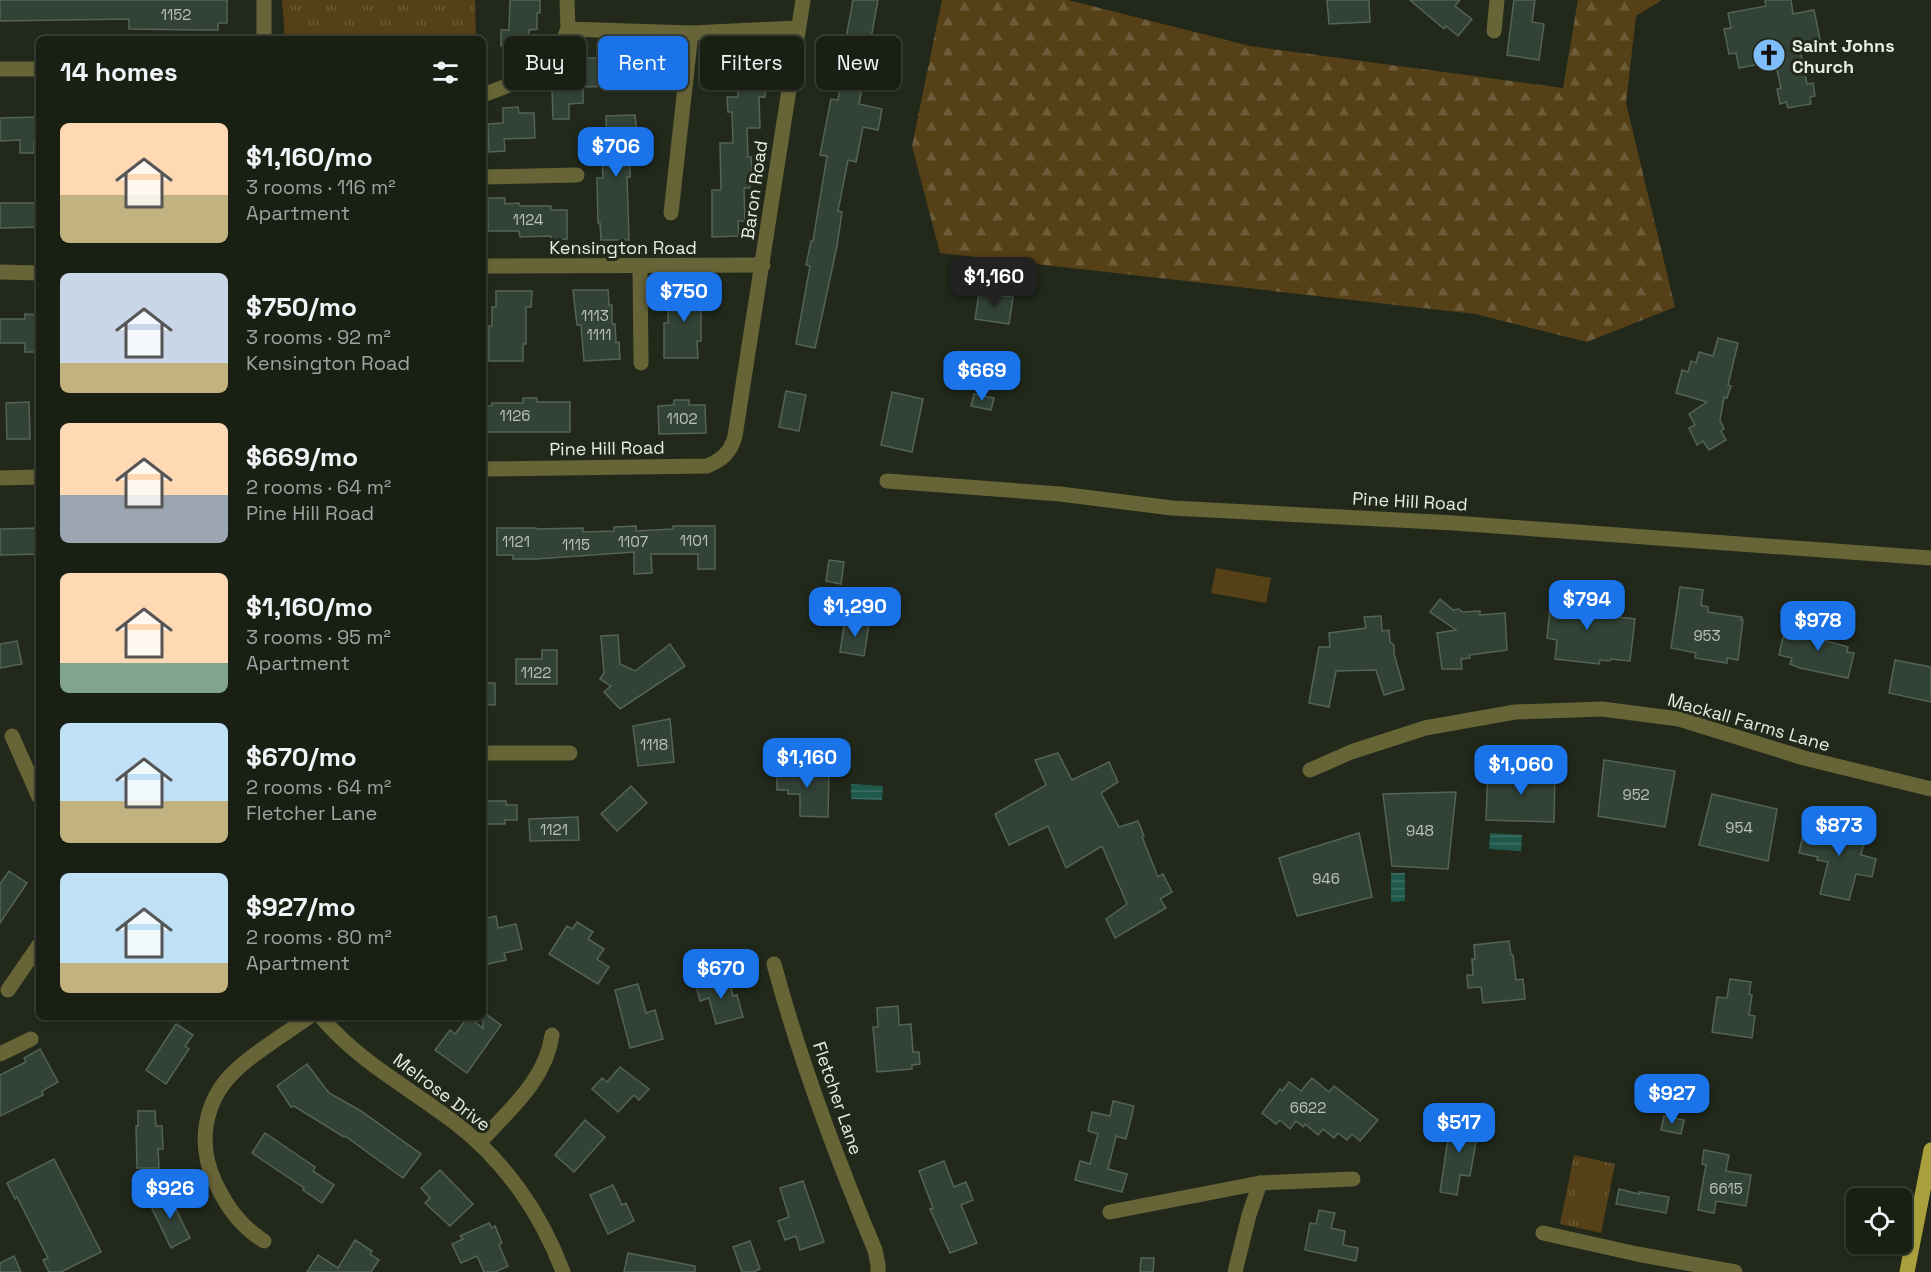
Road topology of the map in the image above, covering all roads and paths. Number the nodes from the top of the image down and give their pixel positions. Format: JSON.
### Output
{"nodes":[{"id":1,"x":264,"y":0,"type":"edge"},
{"id":2,"x":567,"y":0,"type":"edge"},
{"id":3,"x":803,"y":0,"type":"edge"},
{"id":4,"x":1497,"y":0,"type":"edge"},
{"id":5,"x":798,"y":28,"type":"junction"},
{"id":6,"x":568,"y":29,"type":"junction"},
{"id":7,"x":1494,"y":31,"type":"dead end"},
{"id":8,"x":691,"y":33,"type":"junction"},
{"id":9,"x":264,"y":36,"type":"edge"},
{"id":10,"x":0,"y":69,"type":"edge"},
{"id":11,"x":36,"y":69,"type":"edge"},
{"id":12,"x":486,"y":94,"type":"edge"},
{"id":13,"x":577,"y":174,"type":"dead end"},
{"id":14,"x":486,"y":177,"type":"edge"},
{"id":15,"x":670,"y":213,"type":"dead end"},
{"id":16,"x":763,"y":265,"type":"junction"},
{"id":17,"x":486,"y":266,"type":"edge"},
{"id":18,"x":640,"y":267,"type":"junction"},
{"id":19,"x":0,"y":272,"type":"edge"},
{"id":20,"x":36,"y":273,"type":"edge"},
{"id":21,"x":641,"y":363,"type":"dead end"},
{"id":22,"x":727,"y":454,"type":"joint"},
{"id":23,"x":486,"y":468,"type":"edge"},
{"id":24,"x":36,"y":477,"type":"edge"},
{"id":25,"x":0,"y":478,"type":"edge"},
{"id":26,"x":887,"y":481,"type":"dead end"},
{"id":27,"x":1931,"y":558,"type":"edge"},
{"id":28,"x":12,"y":736,"type":"dead end"},
{"id":29,"x":486,"y":753,"type":"edge"},
{"id":30,"x":570,"y":753,"type":"dead end"},
{"id":31,"x":1310,"y":770,"type":"dead end"},
{"id":32,"x":1931,"y":789,"type":"edge"},
{"id":33,"x":36,"y":790,"type":"edge"},
{"id":34,"x":36,"y":949,"type":"edge"},
{"id":35,"x":774,"y":964,"type":"dead end"},
{"id":36,"x":8,"y":990,"type":"dead end"},
{"id":37,"x":305,"y":1020,"type":"edge"},
{"id":38,"x":324,"y":1020,"type":"edge"},
{"id":39,"x":552,"y":1035,"type":"dead end"},
{"id":40,"x":31,"y":1039,"type":"dead end"},
{"id":41,"x":0,"y":1054,"type":"edge"},
{"id":42,"x":479,"y":1143,"type":"junction"},
{"id":43,"x":1931,"y":1150,"type":"edge"},
{"id":44,"x":1353,"y":1179,"type":"dead end"},
{"id":45,"x":1260,"y":1183,"type":"junction"},
{"id":46,"x":1110,"y":1212,"type":"dead end"},
{"id":47,"x":1544,"y":1233,"type":"dead end"},
{"id":48,"x":264,"y":1241,"type":"dead end"},
{"id":49,"x":562,"y":1272,"type":"edge"},
{"id":50,"x":878,"y":1272,"type":"edge"},
{"id":51,"x":1235,"y":1272,"type":"edge"},
{"id":52,"x":1735,"y":1272,"type":"edge"},
{"id":53,"x":1907,"y":1272,"type":"edge"}],
"edges":[{"from":1,"to":9,"type":"street"},
{"from":2,"to":6,"type":"street"},
{"from":3,"to":5,"type":"street","name":"Baron Road"},
{"from":4,"to":7,"type":"street"},
{"from":5,"to":8,"type":"street"},
{"from":5,"to":16,"type":"street","name":"Baron Road"},
{"from":6,"to":8,"type":"street"},
{"from":6,"to":12,"type":"street"},
{"from":8,"to":15,"type":"street"},
{"from":10,"to":11,"type":"street"},
{"from":13,"to":14,"type":"street"},
{"from":16,"to":18,"type":"street","name":"Kensington Road"},
{"from":16,"to":22,"type":"street","name":"Baron Road"},
{"from":17,"to":18,"type":"street","name":"Kensington Road"},
{"from":18,"to":21,"type":"street"},
{"from":19,"to":20,"type":"street"},
{"from":22,"to":23,"type":"street","name":"Pine Hill Road"},
{"from":24,"to":25,"type":"street"},
{"from":26,"to":27,"type":"street","name":"Pine Hill Road"},
{"from":28,"to":33,"type":"street"},
{"from":29,"to":30,"type":"street"},
{"from":31,"to":32,"type":"street","name":"Mackall Farms Lane"},
{"from":34,"to":36,"type":"street"},
{"from":35,"to":50,"type":"street","name":"Fletcher Lane"},
{"from":37,"to":48,"type":"street"},
{"from":38,"to":42,"type":"street","name":"Melrose Drive"},
{"from":39,"to":42,"type":"street"},
{"from":40,"to":41,"type":"street"},
{"from":42,"to":49,"type":"street","name":"Melrose Drive"},
{"from":43,"to":53,"type":"main road"},
{"from":44,"to":45,"type":"street"},
{"from":45,"to":46,"type":"street"},
{"from":45,"to":51,"type":"street"},
{"from":47,"to":52,"type":"street"}]}
